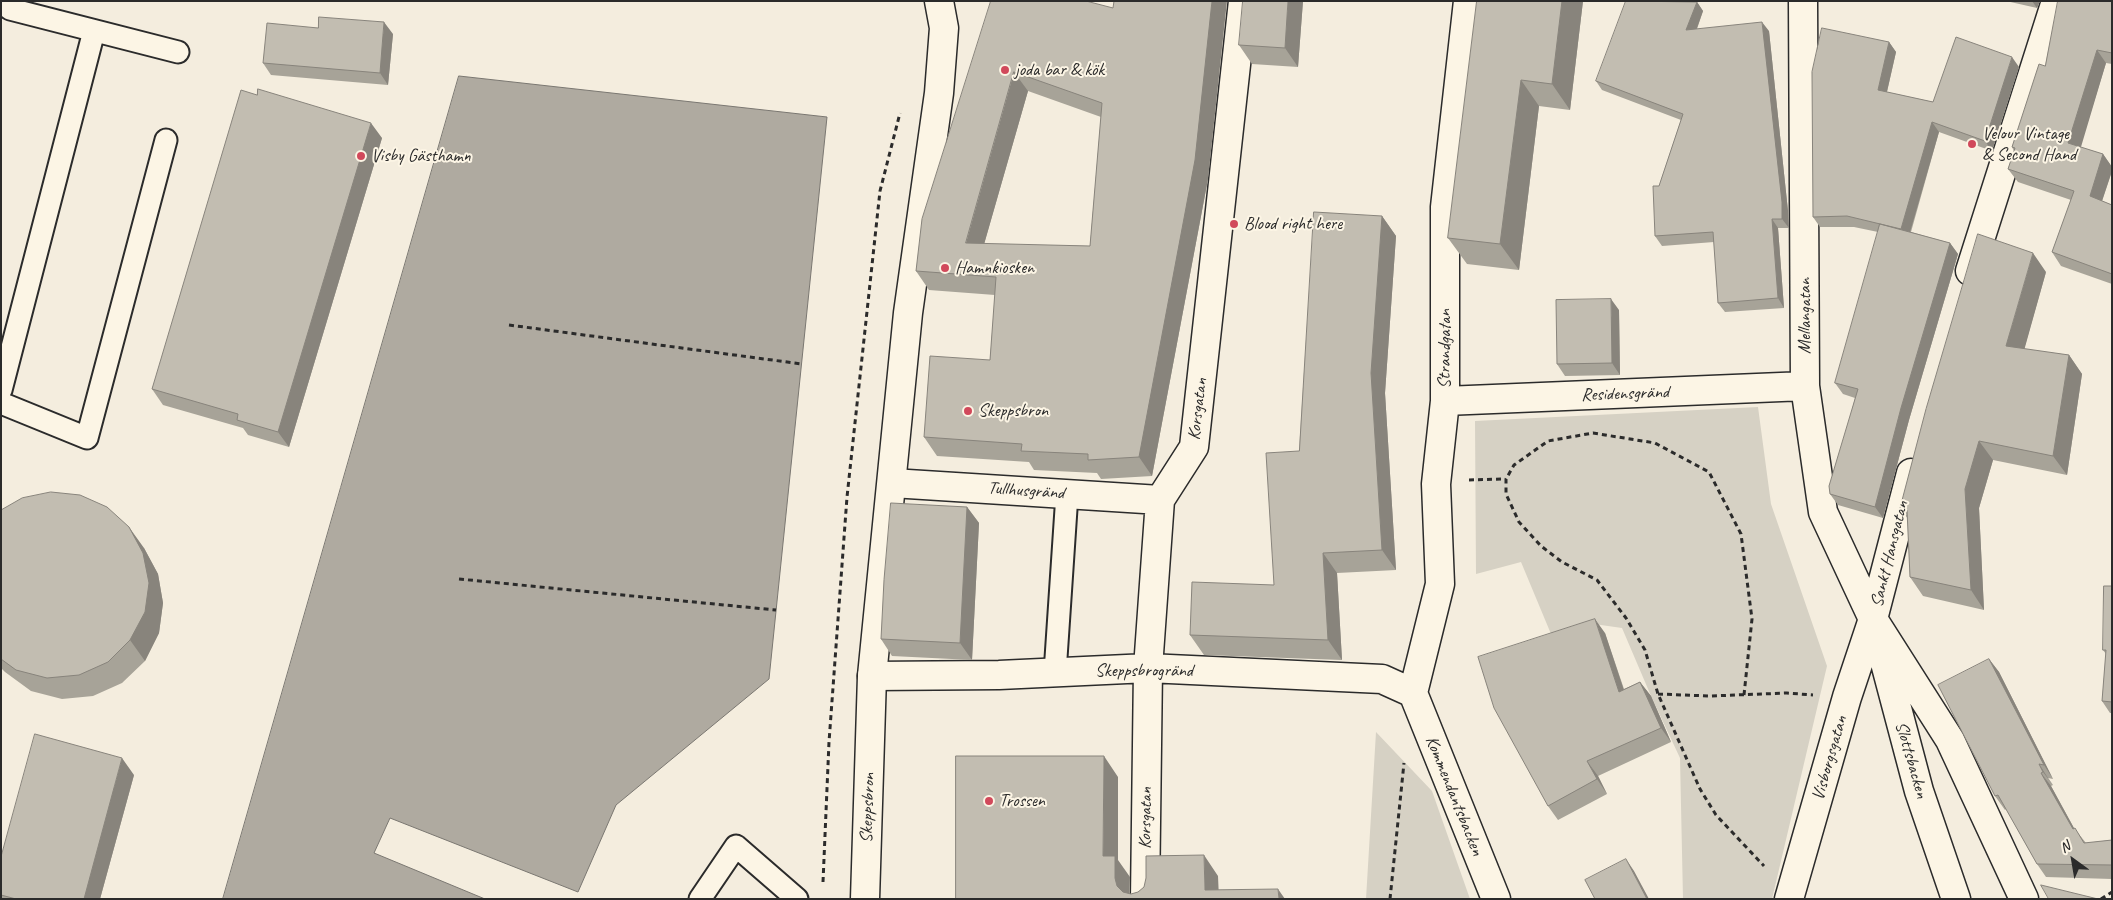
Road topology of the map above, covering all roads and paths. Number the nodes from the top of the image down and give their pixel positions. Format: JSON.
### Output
{"nodes":[{"id":1,"x":939,"y":1,"type":"edge"},
{"id":2,"x":1243,"y":1,"type":"edge"},
{"id":3,"x":1468,"y":1,"type":"edge"},
{"id":4,"x":1781,"y":1,"type":"edge"},
{"id":5,"x":2056,"y":1,"type":"edge"},
{"id":6,"x":1,"y":2,"type":"edge"},
{"id":7,"x":1803,"y":10,"type":"edge"},
{"id":8,"x":94,"y":31,"type":"junction"},
{"id":9,"x":178,"y":52,"type":"dead end"},
{"id":10,"x":166,"y":140,"type":"dead end"},
{"id":11,"x":1964,"y":291,"type":"edge"},
{"id":12,"x":509,"y":325,"type":"dead end"},
{"id":13,"x":802,"y":364,"type":"dead end"},
{"id":14,"x":1805,"y":386,"type":"junction"},
{"id":15,"x":1,"y":390,"type":"edge"},
{"id":16,"x":1445,"y":401,"type":"junction"},
{"id":17,"x":1,"y":403,"type":"edge"},
{"id":18,"x":1917,"y":450,"type":"edge"},
{"id":19,"x":1506,"y":479,"type":"junction"},
{"id":20,"x":1467,"y":480,"type":"dead end"},
{"id":21,"x":892,"y":483,"type":"junction"},
{"id":22,"x":1067,"y":494,"type":"junction"},
{"id":23,"x":1160,"y":500,"type":"junction"},
{"id":24,"x":459,"y":579,"type":"dead end"},
{"id":25,"x":776,"y":610,"type":"dead end"},
{"id":26,"x":1873,"y":619,"type":"junction"},
{"id":27,"x":1148,"y":668,"type":"junction"},
{"id":28,"x":1055,"y":673,"type":"junction"},
{"id":29,"x":872,"y":676,"type":"junction"},
{"id":30,"x":1413,"y":693,"type":"junction"},
{"id":31,"x":1787,"y":693,"type":"dead end"},
{"id":32,"x":1658,"y":694,"type":"junction"},
{"id":33,"x":1744,"y":695,"type":"junction"},
{"id":34,"x":1404,"y":759,"type":"dead end"},
{"id":35,"x":1755,"y":858,"type":"dead end"},
{"id":36,"x":2112,"y":892,"type":"edge"},
{"id":37,"x":700,"y":899,"type":"edge"},
{"id":38,"x":797,"y":899,"type":"edge"},
{"id":39,"x":865,"y":899,"type":"edge"},
{"id":40,"x":1145,"y":899,"type":"edge"},
{"id":41,"x":1390,"y":899,"type":"edge"},
{"id":42,"x":1496,"y":899,"type":"edge"},
{"id":43,"x":1789,"y":899,"type":"edge"},
{"id":44,"x":1956,"y":899,"type":"edge"},
{"id":45,"x":2024,"y":899,"type":"edge"},
{"id":46,"x":2101,"y":899,"type":"edge"}],
"edges":[{"from":1,"to":21,"type":"street","name":"Skeppsbron"},
{"from":2,"to":23,"type":"street","name":"Korsgatan"},
{"from":3,"to":16,"type":"street","name":"Strandgatan"},
{"from":4,"to":7,"type":"street"},
{"from":5,"to":11,"type":"street"},
{"from":6,"to":8,"type":"lane"},
{"from":7,"to":14,"type":"street","name":"Mellangatan"},
{"from":8,"to":9,"type":"lane"},
{"from":8,"to":15,"type":"lane"},
{"from":10,"to":17,"type":"lane"},
{"from":12,"to":13,"type":"path"},
{"from":14,"to":16,"type":"street","name":"Residensgränd"},
{"from":14,"to":26,"type":"street","name":"Mellangatan"},
{"from":16,"to":30,"type":"street","name":"Strandgatan"},
{"from":18,"to":26,"type":"street","name":"Sankt Hansgatan"},
{"from":19,"to":20,"type":"path"},
{"from":19,"to":32,"type":"path"},
{"from":19,"to":33,"type":"path"},
{"from":21,"to":22,"type":"street","name":"Tullhusgränd"},
{"from":21,"to":29,"type":"street","name":"Skeppsbron"},
{"from":22,"to":23,"type":"street","name":"Tullhusgränd"},
{"from":22,"to":28,"type":"lane"},
{"from":23,"to":27,"type":"street","name":"Korsgatan"},
{"from":24,"to":25,"type":"path"},
{"from":26,"to":43,"type":"street","name":"Visborgsgatan"},
{"from":26,"to":44,"type":"street","name":"Slottsbacken"},
{"from":26,"to":45,"type":"street"},
{"from":27,"to":28,"type":"street","name":"Skeppsbrogränd"},
{"from":27,"to":30,"type":"street","name":"Skeppsbrogränd"},
{"from":27,"to":40,"type":"street","name":"Korsgatan"},
{"from":28,"to":29,"type":"street","name":"Skeppsbrogränd"},
{"from":29,"to":39,"type":"street","name":"Skeppsbron"},
{"from":30,"to":42,"type":"street","name":"Kommendantsbacken"},
{"from":31,"to":33,"type":"path"},
{"from":32,"to":33,"type":"path"},
{"from":32,"to":35,"type":"path"},
{"from":34,"to":41,"type":"path"},
{"from":36,"to":46,"type":"path"},
{"from":37,"to":38,"type":"lane"}]}
